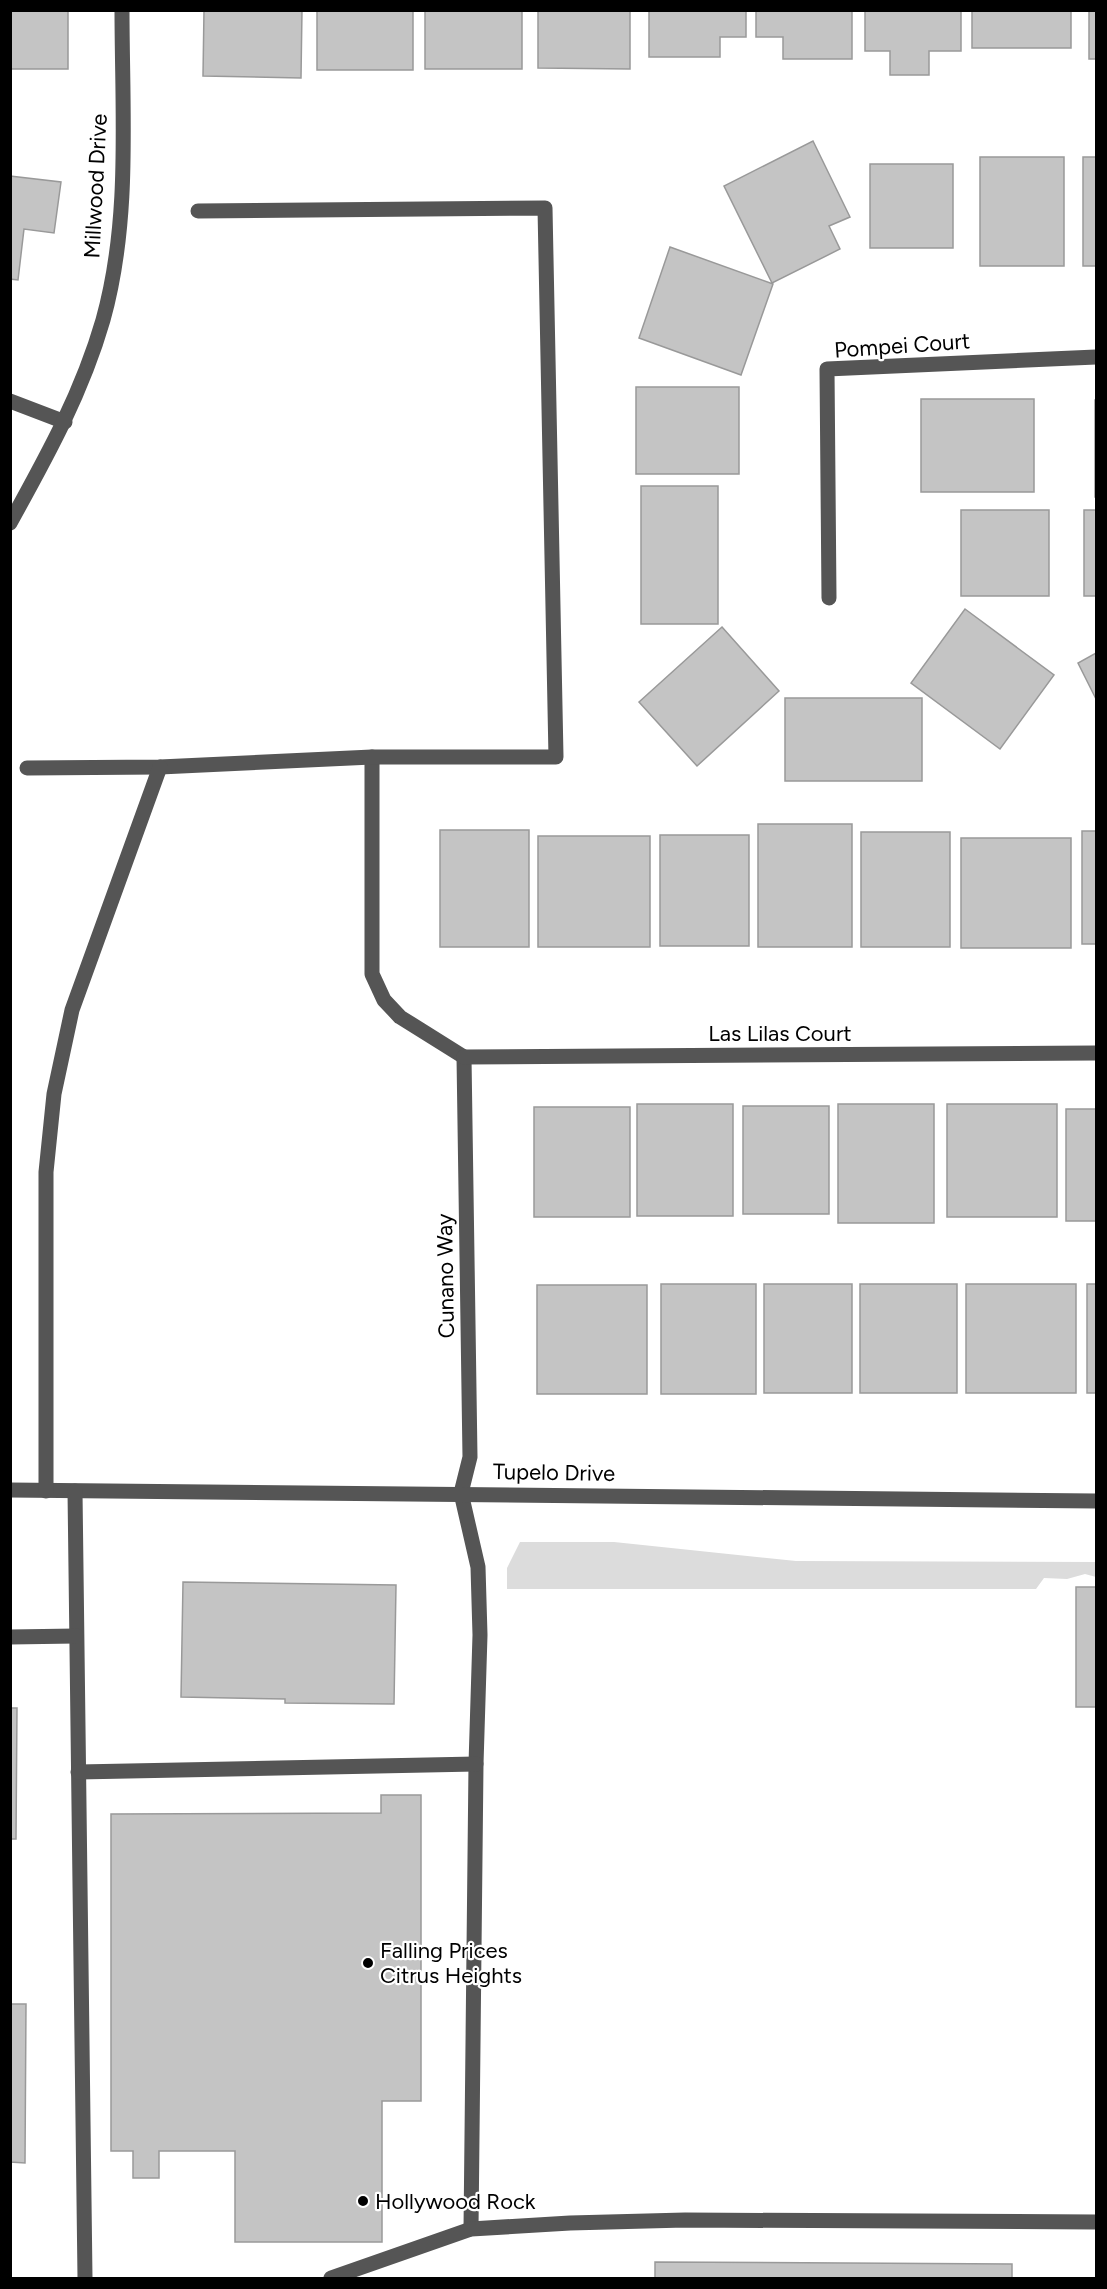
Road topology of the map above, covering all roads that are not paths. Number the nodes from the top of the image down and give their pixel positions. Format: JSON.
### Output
{"nodes":[{"id":1,"x":122,"y":10,"type":"edge"},
{"id":2,"x":198,"y":211,"type":"dead end"},
{"id":3,"x":1096,"y":357,"type":"edge"},
{"id":4,"x":10,"y":401,"type":"edge"},
{"id":5,"x":65,"y":422,"type":"junction"},
{"id":6,"x":10,"y":523,"type":"edge"},
{"id":7,"x":829,"y":598,"type":"dead end"},
{"id":8,"x":372,"y":757,"type":"junction"},
{"id":9,"x":160,"y":767,"type":"junction"},
{"id":10,"x":27,"y":768,"type":"dead end"},
{"id":11,"x":1096,"y":1053,"type":"edge"},
{"id":12,"x":464,"y":1057,"type":"junction"},
{"id":13,"x":10,"y":1490,"type":"edge"},
{"id":14,"x":46,"y":1491,"type":"junction"},
{"id":15,"x":75,"y":1491,"type":"junction"},
{"id":16,"x":461,"y":1493,"type":"junction"},
{"id":17,"x":1096,"y":1501,"type":"edge"},
{"id":18,"x":76,"y":1636,"type":"junction"},
{"id":19,"x":10,"y":1637,"type":"edge"},
{"id":20,"x":476,"y":1764,"type":"junction"},
{"id":21,"x":78,"y":1772,"type":"junction"},
{"id":22,"x":1096,"y":2222,"type":"edge"},
{"id":23,"x":471,"y":2229,"type":"junction"},
{"id":24,"x":85,"y":2278,"type":"edge"},
{"id":25,"x":331,"y":2278,"type":"edge"}],
"edges":[{"from":1,"to":5,"type":"street","name":"Millwood Drive"},
{"from":2,"to":8,"type":"street"},
{"from":3,"to":7,"type":"street","name":"Pompei Court"},
{"from":4,"to":5,"type":"street"},
{"from":5,"to":6,"type":"street","name":"Millwood Drive"},
{"from":8,"to":9,"type":"street"},
{"from":8,"to":12,"type":"street"},
{"from":9,"to":10,"type":"street"},
{"from":9,"to":14,"type":"street"},
{"from":11,"to":12,"type":"street","name":"Las Lilas Court"},
{"from":12,"to":16,"type":"street","name":"Cunano Way"},
{"from":13,"to":14,"type":"street","name":"Tupelo Drive"},
{"from":14,"to":15,"type":"street","name":"Tupelo Drive"},
{"from":15,"to":16,"type":"street","name":"Tupelo Drive"},
{"from":15,"to":18,"type":"street"},
{"from":16,"to":17,"type":"street","name":"Tupelo Drive"},
{"from":16,"to":20,"type":"street"},
{"from":18,"to":19,"type":"street"},
{"from":18,"to":21,"type":"street"},
{"from":20,"to":21,"type":"street"},
{"from":20,"to":23,"type":"street"},
{"from":21,"to":24,"type":"street"},
{"from":22,"to":23,"type":"street"},
{"from":23,"to":25,"type":"street"}]}
